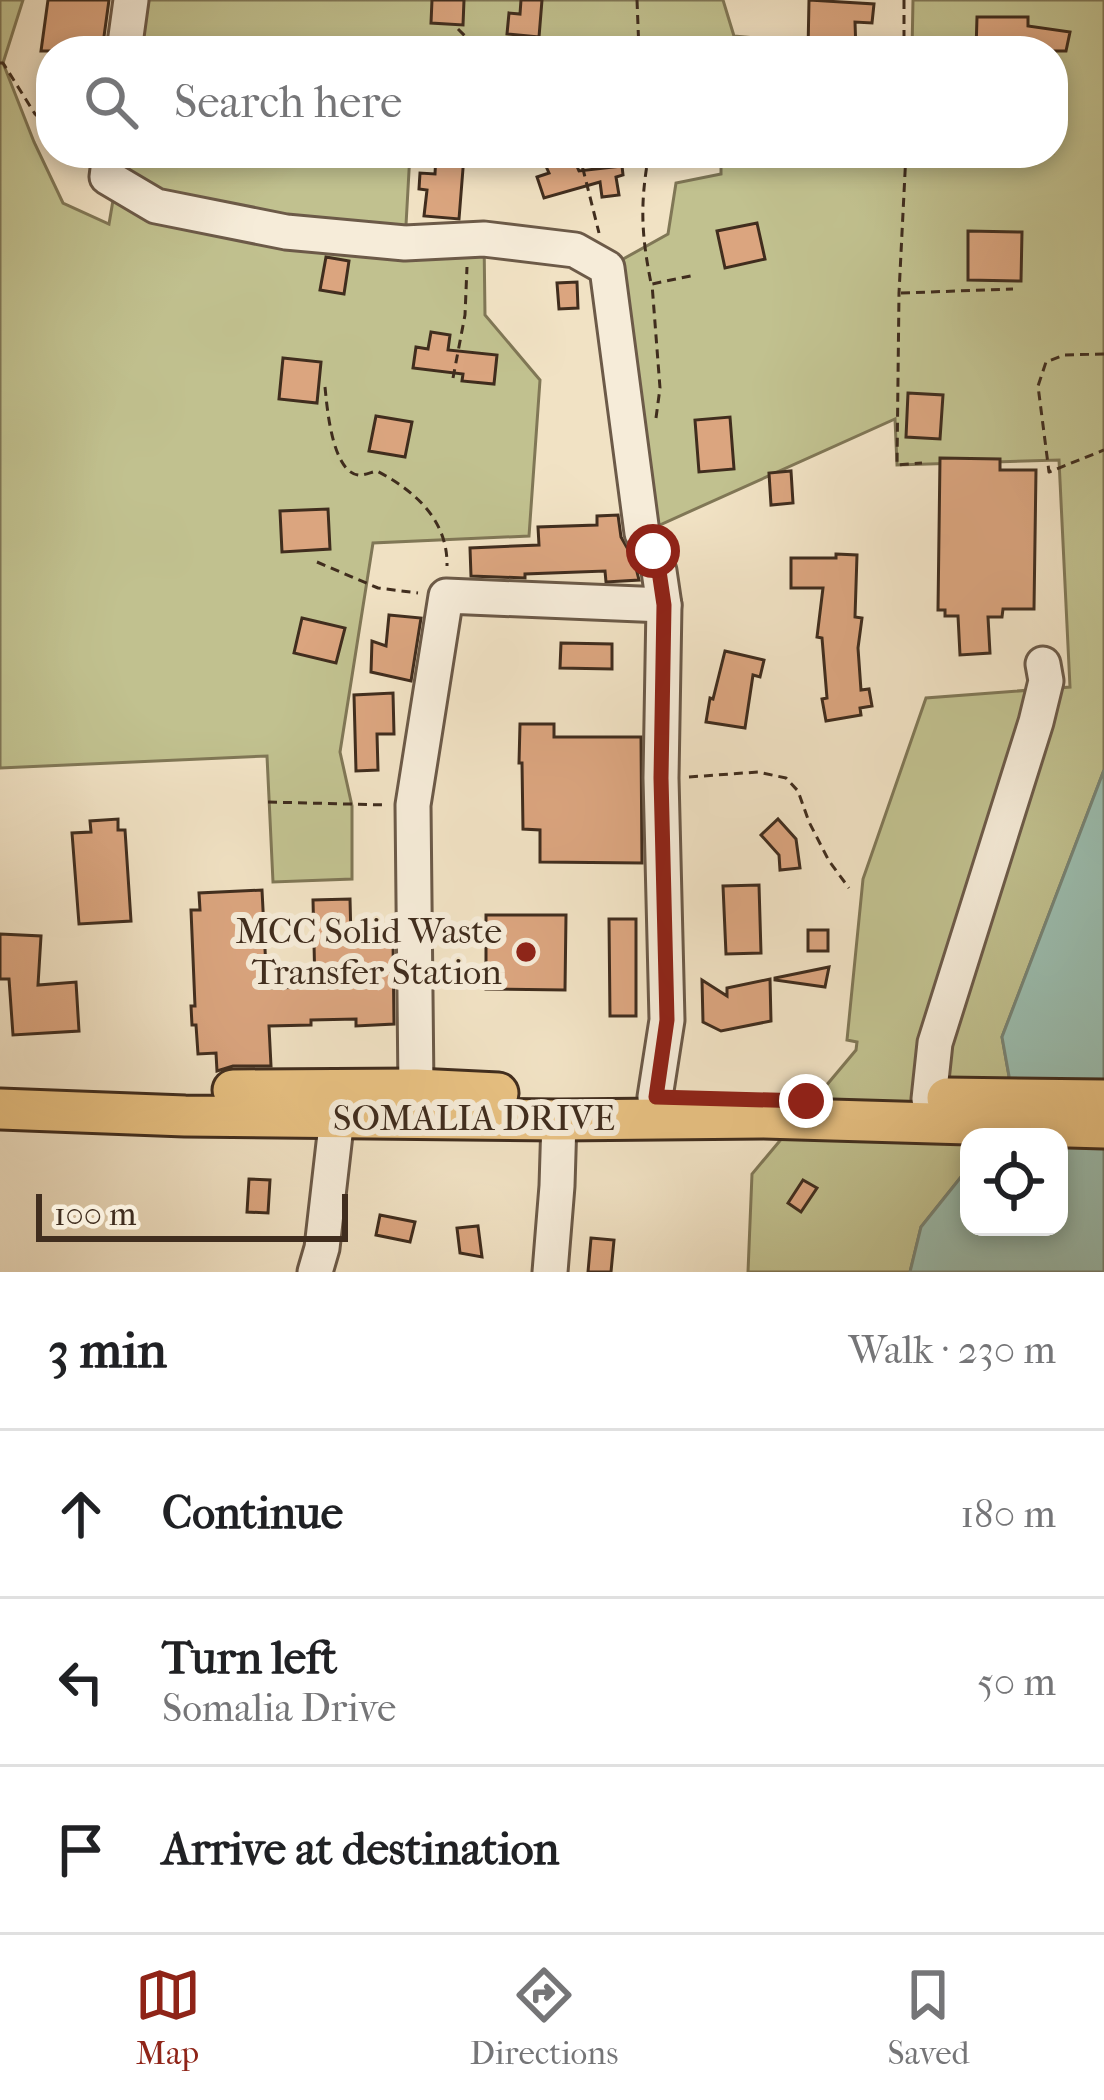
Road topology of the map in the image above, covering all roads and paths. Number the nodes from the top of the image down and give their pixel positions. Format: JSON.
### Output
{"nodes":[{"id":1,"x":131,"y":0,"type":"edge"},
{"id":2,"x":637,"y":0,"type":"edge"},
{"id":3,"x":904,"y":0,"type":"edge"},
{"id":4,"x":458,"y":29,"type":"dead end"},
{"id":5,"x":126,"y":36,"type":"edge"},
{"id":6,"x":465,"y":36,"type":"edge"},
{"id":7,"x":638,"y":36,"type":"edge"},
{"id":8,"x":905,"y":36,"type":"edge"},
{"id":9,"x":2,"y":63,"type":"edge"},
{"id":10,"x":36,"y":116,"type":"edge"},
{"id":11,"x":112,"y":168,"type":"edge"},
{"id":12,"x":585,"y":168,"type":"edge"},
{"id":13,"x":646,"y":168,"type":"edge"},
{"id":14,"x":905,"y":168,"type":"edge"},
{"id":15,"x":476,"y":240,"type":"junction"},
{"id":16,"x":607,"y":268,"type":"junction"},
{"id":17,"x":695,"y":275,"type":"dead end"},
{"id":18,"x":652,"y":284,"type":"junction"},
{"id":19,"x":1013,"y":289,"type":"dead end"},
{"id":20,"x":899,"y":293,"type":"junction"},
{"id":21,"x":1104,"y":354,"type":"edge"},
{"id":22,"x":453,"y":378,"type":"dead end"},
{"id":23,"x":326,"y":387,"type":"dead end"},
{"id":24,"x":655,"y":429,"type":"dead end"},
{"id":25,"x":1104,"y":450,"type":"edge"},
{"id":26,"x":922,"y":463,"type":"dead end"},
{"id":27,"x":447,"y":550,"type":"dead end"},
{"id":28,"x":317,"y":562,"type":"dead end"},
{"id":29,"x":446,"y":596,"type":"junction"},
{"id":30,"x":664,"y":605,"type":"junction"},
{"id":31,"x":1043,"y":664,"type":"dead end"},
{"id":32,"x":661,"y":778,"type":"junction"},
{"id":33,"x":268,"y":802,"type":"dead end"},
{"id":34,"x":413,"y":805,"type":"junction"},
{"id":35,"x":849,"y":888,"type":"dead end"},
{"id":36,"x":0,"y":1084,"type":"edge"},
{"id":37,"x":416,"y":1089,"type":"junction"},
{"id":38,"x":656,"y":1097,"type":"junction"},
{"id":39,"x":1104,"y":1100,"type":"edge"},
{"id":40,"x":940,"y":1107,"type":"junction"},
{"id":41,"x":0,"y":1109,"type":"edge"},
{"id":42,"x":337,"y":1117,"type":"junction"},
{"id":43,"x":559,"y":1120,"type":"junction"},
{"id":44,"x":1104,"y":1128,"type":"edge"},
{"id":45,"x":314,"y":1272,"type":"edge"},
{"id":46,"x":550,"y":1272,"type":"edge"}],
"edges":[{"from":1,"to":5,"type":"street"},
{"from":2,"to":7,"type":"path"},
{"from":3,"to":8,"type":"path"},
{"from":4,"to":6,"type":"path"},
{"from":9,"to":10,"type":"path"},
{"from":11,"to":15,"type":"street"},
{"from":12,"to":16,"type":"path"},
{"from":13,"to":18,"type":"path"},
{"from":14,"to":20,"type":"path"},
{"from":15,"to":16,"type":"street"},
{"from":15,"to":22,"type":"path"},
{"from":16,"to":30,"type":"street"},
{"from":17,"to":18,"type":"path"},
{"from":18,"to":24,"type":"path"},
{"from":19,"to":20,"type":"path"},
{"from":20,"to":26,"type":"path"},
{"from":21,"to":25,"type":"path"},
{"from":23,"to":27,"type":"path"},
{"from":28,"to":29,"type":"path"},
{"from":29,"to":30,"type":"street"},
{"from":29,"to":34,"type":"street"},
{"from":30,"to":32,"type":"street"},
{"from":31,"to":40,"type":"street"},
{"from":32,"to":35,"type":"path"},
{"from":32,"to":38,"type":"street"},
{"from":33,"to":34,"type":"path"},
{"from":34,"to":37,"type":"street"},
{"from":36,"to":37,"type":"main road","name":"SOMALIA DRIVE"},
{"from":37,"to":38,"type":"main road","name":"SOMALIA DRIVE"},
{"from":38,"to":40,"type":"main road","name":"SOMALIA DRIVE"},
{"from":39,"to":40,"type":"main road"},
{"from":40,"to":43,"type":"main road","name":"SOMALIA DRIVE"},
{"from":40,"to":44,"type":"main road"},
{"from":41,"to":42,"type":"main road","name":"SOMALIA DRIVE"},
{"from":42,"to":43,"type":"main road","name":"SOMALIA DRIVE"},
{"from":42,"to":45,"type":"street"},
{"from":43,"to":46,"type":"street"}]}
